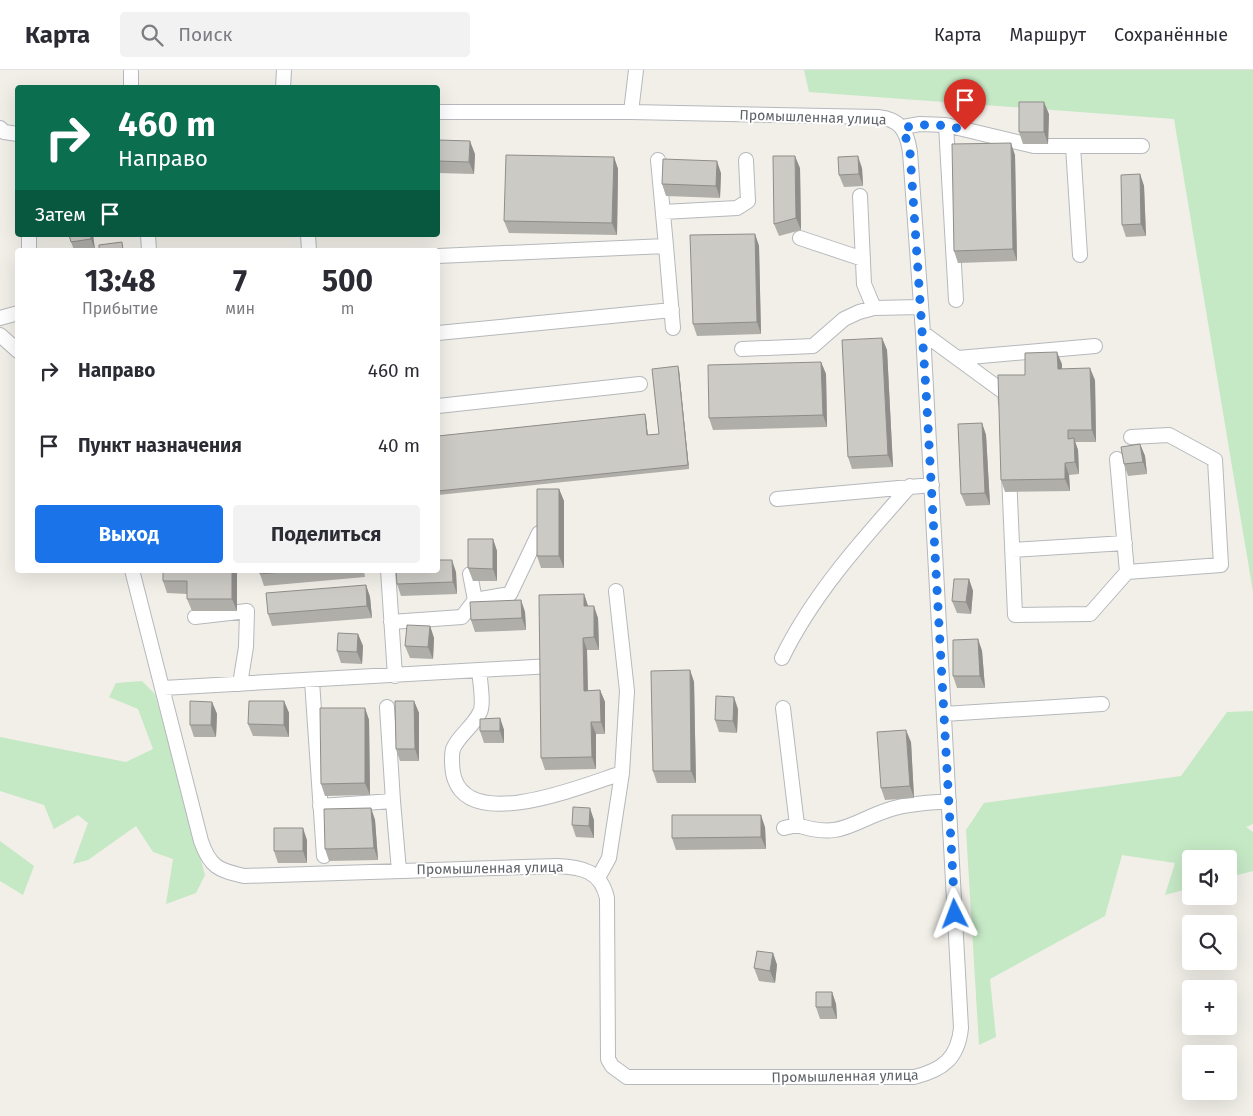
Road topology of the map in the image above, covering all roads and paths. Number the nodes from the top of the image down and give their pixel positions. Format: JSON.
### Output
{"nodes":[{"id":1,"x":284,"y":70,"type":"edge"},
{"id":2,"x":636,"y":70,"type":"edge"},
{"id":3,"x":131,"y":72,"type":"dead end"},
{"id":4,"x":131,"y":85,"type":"edge"},
{"id":5,"x":283,"y":85,"type":"edge"},
{"id":6,"x":440,"y":112,"type":"edge"},
{"id":7,"x":630,"y":112,"type":"junction"},
{"id":8,"x":946,"y":125,"type":"junction"},
{"id":9,"x":0,"y":128,"type":"edge"},
{"id":10,"x":903,"y":128,"type":"junction"},
{"id":11,"x":15,"y":134,"type":"edge"},
{"id":12,"x":1073,"y":146,"type":"junction"},
{"id":13,"x":1142,"y":146,"type":"dead end"},
{"id":14,"x":658,"y":160,"type":"dead end"},
{"id":15,"x":746,"y":160,"type":"dead end"},
{"id":16,"x":860,"y":196,"type":"dead end"},
{"id":17,"x":663,"y":212,"type":"junction"},
{"id":18,"x":800,"y":238,"type":"dead end"},
{"id":19,"x":666,"y":246,"type":"junction"},
{"id":20,"x":1080,"y":255,"type":"dead end"},
{"id":21,"x":440,"y":256,"type":"edge"},
{"id":22,"x":863,"y":259,"type":"junction"},
{"id":23,"x":956,"y":300,"type":"dead end"},
{"id":24,"x":921,"y":307,"type":"junction"},
{"id":25,"x":874,"y":308,"type":"junction"},
{"id":26,"x":672,"y":310,"type":"junction"},
{"id":27,"x":15,"y":314,"type":"edge"},
{"id":28,"x":0,"y":318,"type":"edge"},
{"id":29,"x":673,"y":328,"type":"dead end"},
{"id":30,"x":440,"y":333,"type":"edge"},
{"id":31,"x":923,"y":333,"type":"junction"},
{"id":32,"x":0,"y":335,"type":"edge"},
{"id":33,"x":1095,"y":346,"type":"dead end"},
{"id":34,"x":15,"y":348,"type":"edge"},
{"id":35,"x":742,"y":349,"type":"dead end"},
{"id":36,"x":958,"y":358,"type":"junction"},
{"id":37,"x":640,"y":384,"type":"dead end"},
{"id":38,"x":440,"y":406,"type":"edge"},
{"id":39,"x":1006,"y":412,"type":"edge"},
{"id":40,"x":1131,"y":437,"type":"dead end"},
{"id":41,"x":1117,"y":459,"type":"dead end"},
{"id":42,"x":1008,"y":462,"type":"edge"},
{"id":43,"x":932,"y":485,"type":"junction"},
{"id":44,"x":910,"y":486,"type":"junction"},
{"id":45,"x":776,"y":499,"type":"dead end"},
{"id":46,"x":539,"y":533,"type":"edge"},
{"id":47,"x":1124,"y":543,"type":"junction"},
{"id":48,"x":1012,"y":550,"type":"junction"},
{"id":49,"x":1127,"y":572,"type":"junction"},
{"id":50,"x":133,"y":573,"type":"edge"},
{"id":51,"x":388,"y":573,"type":"edge"},
{"id":52,"x":470,"y":574,"type":"edge"},
{"id":53,"x":616,"y":591,"type":"dead end"},
{"id":54,"x":475,"y":600,"type":"junction"},
{"id":55,"x":195,"y":617,"type":"dead end"},
{"id":56,"x":391,"y":622,"type":"junction"},
{"id":57,"x":782,"y":658,"type":"dead end"},
{"id":58,"x":551,"y":666,"type":"edge"},
{"id":59,"x":479,"y":670,"type":"junction"},
{"id":60,"x":395,"y":676,"type":"junction"},
{"id":61,"x":312,"y":681,"type":"junction"},
{"id":62,"x":240,"y":684,"type":"junction"},
{"id":63,"x":164,"y":688,"type":"junction"},
{"id":64,"x":1102,"y":704,"type":"dead end"},
{"id":65,"x":387,"y":707,"type":"dead end"},
{"id":66,"x":783,"y":708,"type":"dead end"},
{"id":67,"x":944,"y":714,"type":"junction"},
{"id":68,"x":622,"y":773,"type":"junction"},
{"id":69,"x":393,"y":801,"type":"junction"},
{"id":70,"x":949,"y":801,"type":"junction"},
{"id":71,"x":320,"y":806,"type":"junction"},
{"id":72,"x":324,"y":856,"type":"edge"},
{"id":73,"x":399,"y":871,"type":"junction"},
{"id":74,"x":598,"y":878,"type":"junction"}],
"edges":[{"from":1,"to":5,"type":"street"},
{"from":2,"to":7,"type":"street"},
{"from":3,"to":4,"type":"street"},
{"from":6,"to":7,"type":"street","name":"Промышленная улица"},
{"from":7,"to":10,"type":"street","name":"Промышленная улица"},
{"from":8,"to":10,"type":"street"},
{"from":8,"to":12,"type":"street"},
{"from":8,"to":23,"type":"street"},
{"from":9,"to":11,"type":"street"},
{"from":10,"to":24,"type":"street","name":"Промышленная улица"},
{"from":12,"to":13,"type":"street"},
{"from":12,"to":20,"type":"street"},
{"from":14,"to":17,"type":"street"},
{"from":15,"to":17,"type":"street"},
{"from":16,"to":22,"type":"street"},
{"from":17,"to":19,"type":"street"},
{"from":18,"to":22,"type":"street"},
{"from":19,"to":21,"type":"street"},
{"from":19,"to":26,"type":"street"},
{"from":22,"to":25,"type":"street"},
{"from":24,"to":25,"type":"street"},
{"from":24,"to":31,"type":"street","name":"Промышленная улица"},
{"from":25,"to":35,"type":"street"},
{"from":26,"to":29,"type":"street"},
{"from":26,"to":30,"type":"street"},
{"from":27,"to":28,"type":"street"},
{"from":31,"to":36,"type":"street"},
{"from":31,"to":43,"type":"street","name":"Промышленная улица"},
{"from":32,"to":34,"type":"street"},
{"from":33,"to":36,"type":"street"},
{"from":36,"to":39,"type":"street"},
{"from":37,"to":38,"type":"street"},
{"from":40,"to":49,"type":"street"},
{"from":41,"to":47,"type":"street"},
{"from":42,"to":48,"type":"street"},
{"from":43,"to":44,"type":"street"},
{"from":43,"to":67,"type":"street","name":"Промышленная улица"},
{"from":44,"to":45,"type":"street"},
{"from":44,"to":57,"type":"street"},
{"from":46,"to":54,"type":"street"},
{"from":47,"to":48,"type":"street"},
{"from":47,"to":49,"type":"street"},
{"from":48,"to":49,"type":"street"},
{"from":50,"to":63,"type":"street","name":"Промышленная улица"},
{"from":51,"to":56,"type":"street"},
{"from":52,"to":54,"type":"street"},
{"from":53,"to":68,"type":"street"},
{"from":54,"to":56,"type":"street"},
{"from":55,"to":62,"type":"street"},
{"from":56,"to":60,"type":"street"},
{"from":58,"to":59,"type":"street"},
{"from":59,"to":60,"type":"street"},
{"from":59,"to":68,"type":"street"},
{"from":60,"to":61,"type":"street"},
{"from":61,"to":62,"type":"street"},
{"from":61,"to":71,"type":"street"},
{"from":62,"to":63,"type":"street"},
{"from":63,"to":73,"type":"street","name":"Промышленная улица"},
{"from":64,"to":67,"type":"street"},
{"from":65,"to":69,"type":"street"},
{"from":66,"to":70,"type":"street"},
{"from":67,"to":70,"type":"street","name":"Промышленная улица"},
{"from":68,"to":74,"type":"street"},
{"from":69,"to":71,"type":"street"},
{"from":69,"to":73,"type":"street"},
{"from":70,"to":74,"type":"street","name":"Промышленная улица"},
{"from":71,"to":72,"type":"street"},
{"from":73,"to":74,"type":"street","name":"Промышленная улица"}]}
